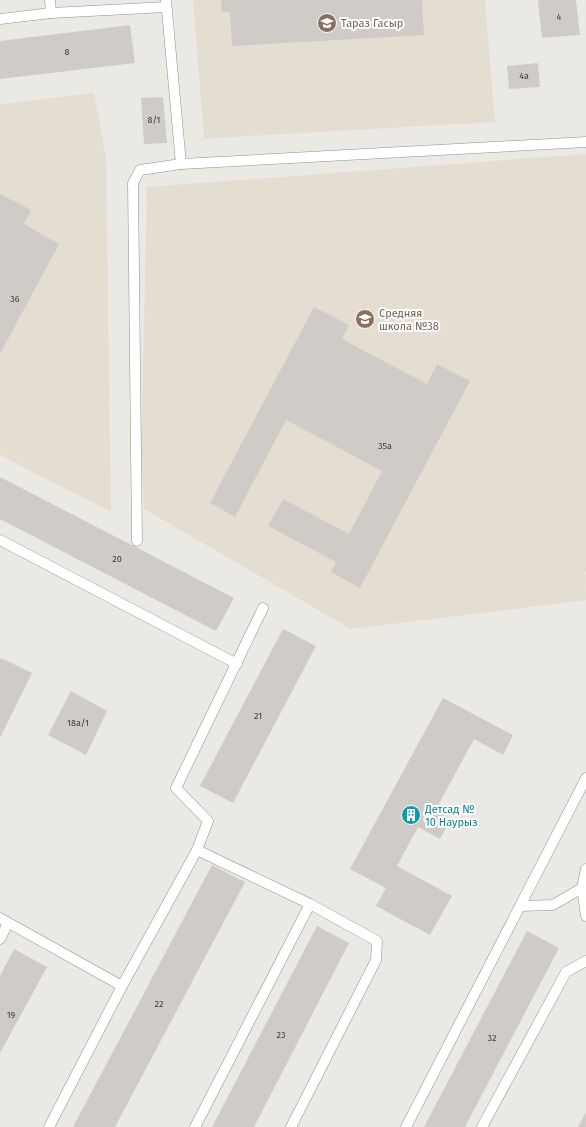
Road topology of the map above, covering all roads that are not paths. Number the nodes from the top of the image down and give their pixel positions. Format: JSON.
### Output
{"nodes":[{"id":1,"x":50,"y":0,"type":"edge"},
{"id":2,"x":166,"y":4,"type":"edge"},
{"id":3,"x":52,"y":13,"type":"junction"},
{"id":4,"x":0,"y":19,"type":"edge"},
{"id":5,"x":586,"y":142,"type":"edge"},
{"id":6,"x":181,"y":164,"type":"junction"},
{"id":7,"x":0,"y":540,"type":"edge"},
{"id":8,"x":137,"y":541,"type":"dead end"},
{"id":9,"x":264,"y":608,"type":"dead end"},
{"id":10,"x":237,"y":664,"type":"junction"},
{"id":11,"x":586,"y":778,"type":"edge"},
{"id":12,"x":197,"y":850,"type":"junction"},
{"id":13,"x":586,"y":868,"type":"edge"},
{"id":14,"x":582,"y":888,"type":"junction"},
{"id":15,"x":310,"y":904,"type":"junction"},
{"id":16,"x":520,"y":906,"type":"junction"},
{"id":17,"x":586,"y":916,"type":"edge"},
{"id":18,"x":4,"y":920,"type":"edge"},
{"id":19,"x":0,"y":939,"type":"edge"},
{"id":20,"x":586,"y":961,"type":"edge"},
{"id":21,"x":122,"y":986,"type":"junction"},
{"id":22,"x":49,"y":1127,"type":"edge"},
{"id":23,"x":194,"y":1127,"type":"edge"},
{"id":24,"x":291,"y":1127,"type":"edge"},
{"id":25,"x":406,"y":1127,"type":"edge"},
{"id":26,"x":482,"y":1127,"type":"edge"}],
"edges":[{"from":1,"to":3,"type":"lane"},
{"from":2,"to":3,"type":"lane"},
{"from":2,"to":6,"type":"lane"},
{"from":3,"to":4,"type":"lane"},
{"from":5,"to":6,"type":"lane"},
{"from":6,"to":8,"type":"lane"},
{"from":7,"to":10,"type":"lane"},
{"from":9,"to":10,"type":"lane"},
{"from":10,"to":12,"type":"lane"},
{"from":11,"to":16,"type":"lane"},
{"from":12,"to":15,"type":"lane"},
{"from":12,"to":21,"type":"lane"},
{"from":13,"to":14,"type":"lane"},
{"from":14,"to":16,"type":"lane"},
{"from":14,"to":17,"type":"lane"},
{"from":15,"to":23,"type":"lane"},
{"from":15,"to":24,"type":"lane"},
{"from":16,"to":25,"type":"lane"},
{"from":18,"to":19,"type":"lane"},
{"from":18,"to":21,"type":"lane"},
{"from":20,"to":26,"type":"lane"},
{"from":21,"to":22,"type":"lane"}]}
